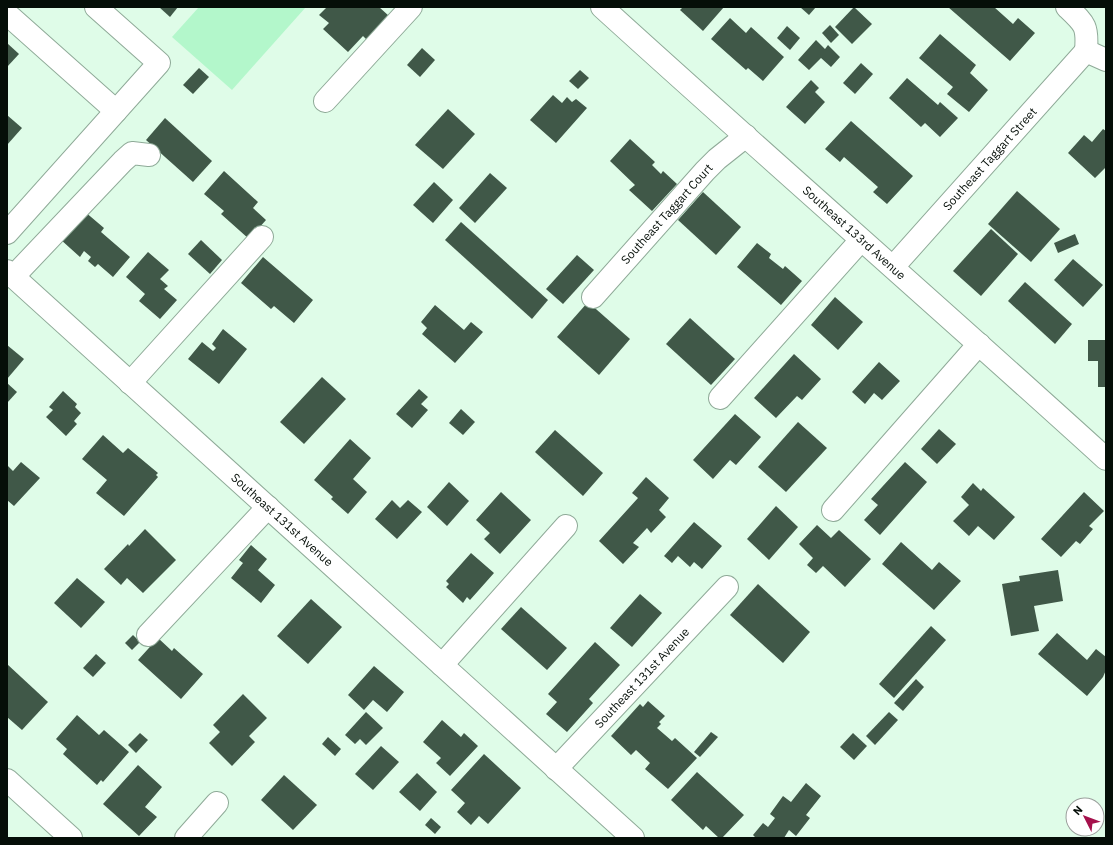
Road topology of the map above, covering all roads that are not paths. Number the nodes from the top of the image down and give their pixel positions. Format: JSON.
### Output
{"nodes":[{"id":1,"x":96,"y":7,"type":"edge"},
{"id":2,"x":411,"y":7,"type":"edge"},
{"id":3,"x":602,"y":7,"type":"edge"},
{"id":4,"x":1067,"y":7,"type":"edge"},
{"id":5,"x":7,"y":14,"type":"edge"},
{"id":6,"x":1086,"y":51,"type":"junction"},
{"id":7,"x":1106,"y":60,"type":"edge"},
{"id":8,"x":325,"y":101,"type":"dead end"},
{"id":9,"x":116,"y":111,"type":"junction"},
{"id":10,"x":746,"y":136,"type":"junction"},
{"id":11,"x":149,"y":156,"type":"dead end"},
{"id":12,"x":7,"y":233,"type":"edge"},
{"id":13,"x":262,"y":237,"type":"dead end"},
{"id":14,"x":861,"y":240,"type":"junction"},
{"id":15,"x":894,"y":268,"type":"junction"},
{"id":16,"x":10,"y":274,"type":"edge"},
{"id":17,"x":593,"y":297,"type":"dead end"},
{"id":18,"x":979,"y":344,"type":"junction"},
{"id":19,"x":130,"y":383,"type":"junction"},
{"id":20,"x":720,"y":398,"type":"dead end"},
{"id":21,"x":1106,"y":459,"type":"edge"},
{"id":22,"x":268,"y":507,"type":"junction"},
{"id":23,"x":833,"y":510,"type":"dead end"},
{"id":24,"x":566,"y":526,"type":"dead end"},
{"id":25,"x":727,"y":587,"type":"dead end"},
{"id":26,"x":148,"y":635,"type":"dead end"},
{"id":27,"x":442,"y":665,"type":"junction"},
{"id":28,"x":556,"y":769,"type":"junction"},
{"id":29,"x":7,"y":780,"type":"edge"},
{"id":30,"x":217,"y":803,"type":"dead end"},
{"id":31,"x":71,"y":838,"type":"edge"},
{"id":32,"x":186,"y":838,"type":"edge"},
{"id":33,"x":633,"y":838,"type":"edge"}],
"edges":[{"from":1,"to":9,"type":"street"},
{"from":2,"to":8,"type":"street"},
{"from":3,"to":10,"type":"street","name":"Southeast 133rd Avenue"},
{"from":4,"to":6,"type":"street"},
{"from":5,"to":9,"type":"street"},
{"from":6,"to":7,"type":"street"},
{"from":6,"to":15,"type":"street","name":"Southeast Taggart Street"},
{"from":9,"to":12,"type":"street"},
{"from":10,"to":14,"type":"street","name":"Southeast 133rd Avenue"},
{"from":10,"to":17,"type":"street","name":"Southeast Taggart Court"},
{"from":11,"to":16,"type":"street"},
{"from":13,"to":19,"type":"street"},
{"from":14,"to":15,"type":"street","name":"Southeast 133rd Avenue"},
{"from":14,"to":20,"type":"street"},
{"from":15,"to":18,"type":"street","name":"Southeast 133rd Avenue"},
{"from":16,"to":19,"type":"street","name":"Southeast 131st Avenue"},
{"from":18,"to":21,"type":"street","name":"Southeast 133rd Avenue"},
{"from":18,"to":23,"type":"street"},
{"from":19,"to":22,"type":"street","name":"Southeast 131st Avenue"},
{"from":22,"to":26,"type":"street"},
{"from":22,"to":27,"type":"street","name":"Southeast 131st Avenue"},
{"from":24,"to":27,"type":"street"},
{"from":25,"to":28,"type":"street","name":"Southeast 131st Avenue"},
{"from":27,"to":28,"type":"street","name":"Southeast 131st Avenue"},
{"from":28,"to":33,"type":"street","name":"Southeast 131st Avenue"},
{"from":29,"to":31,"type":"street"},
{"from":30,"to":32,"type":"street"}]}
